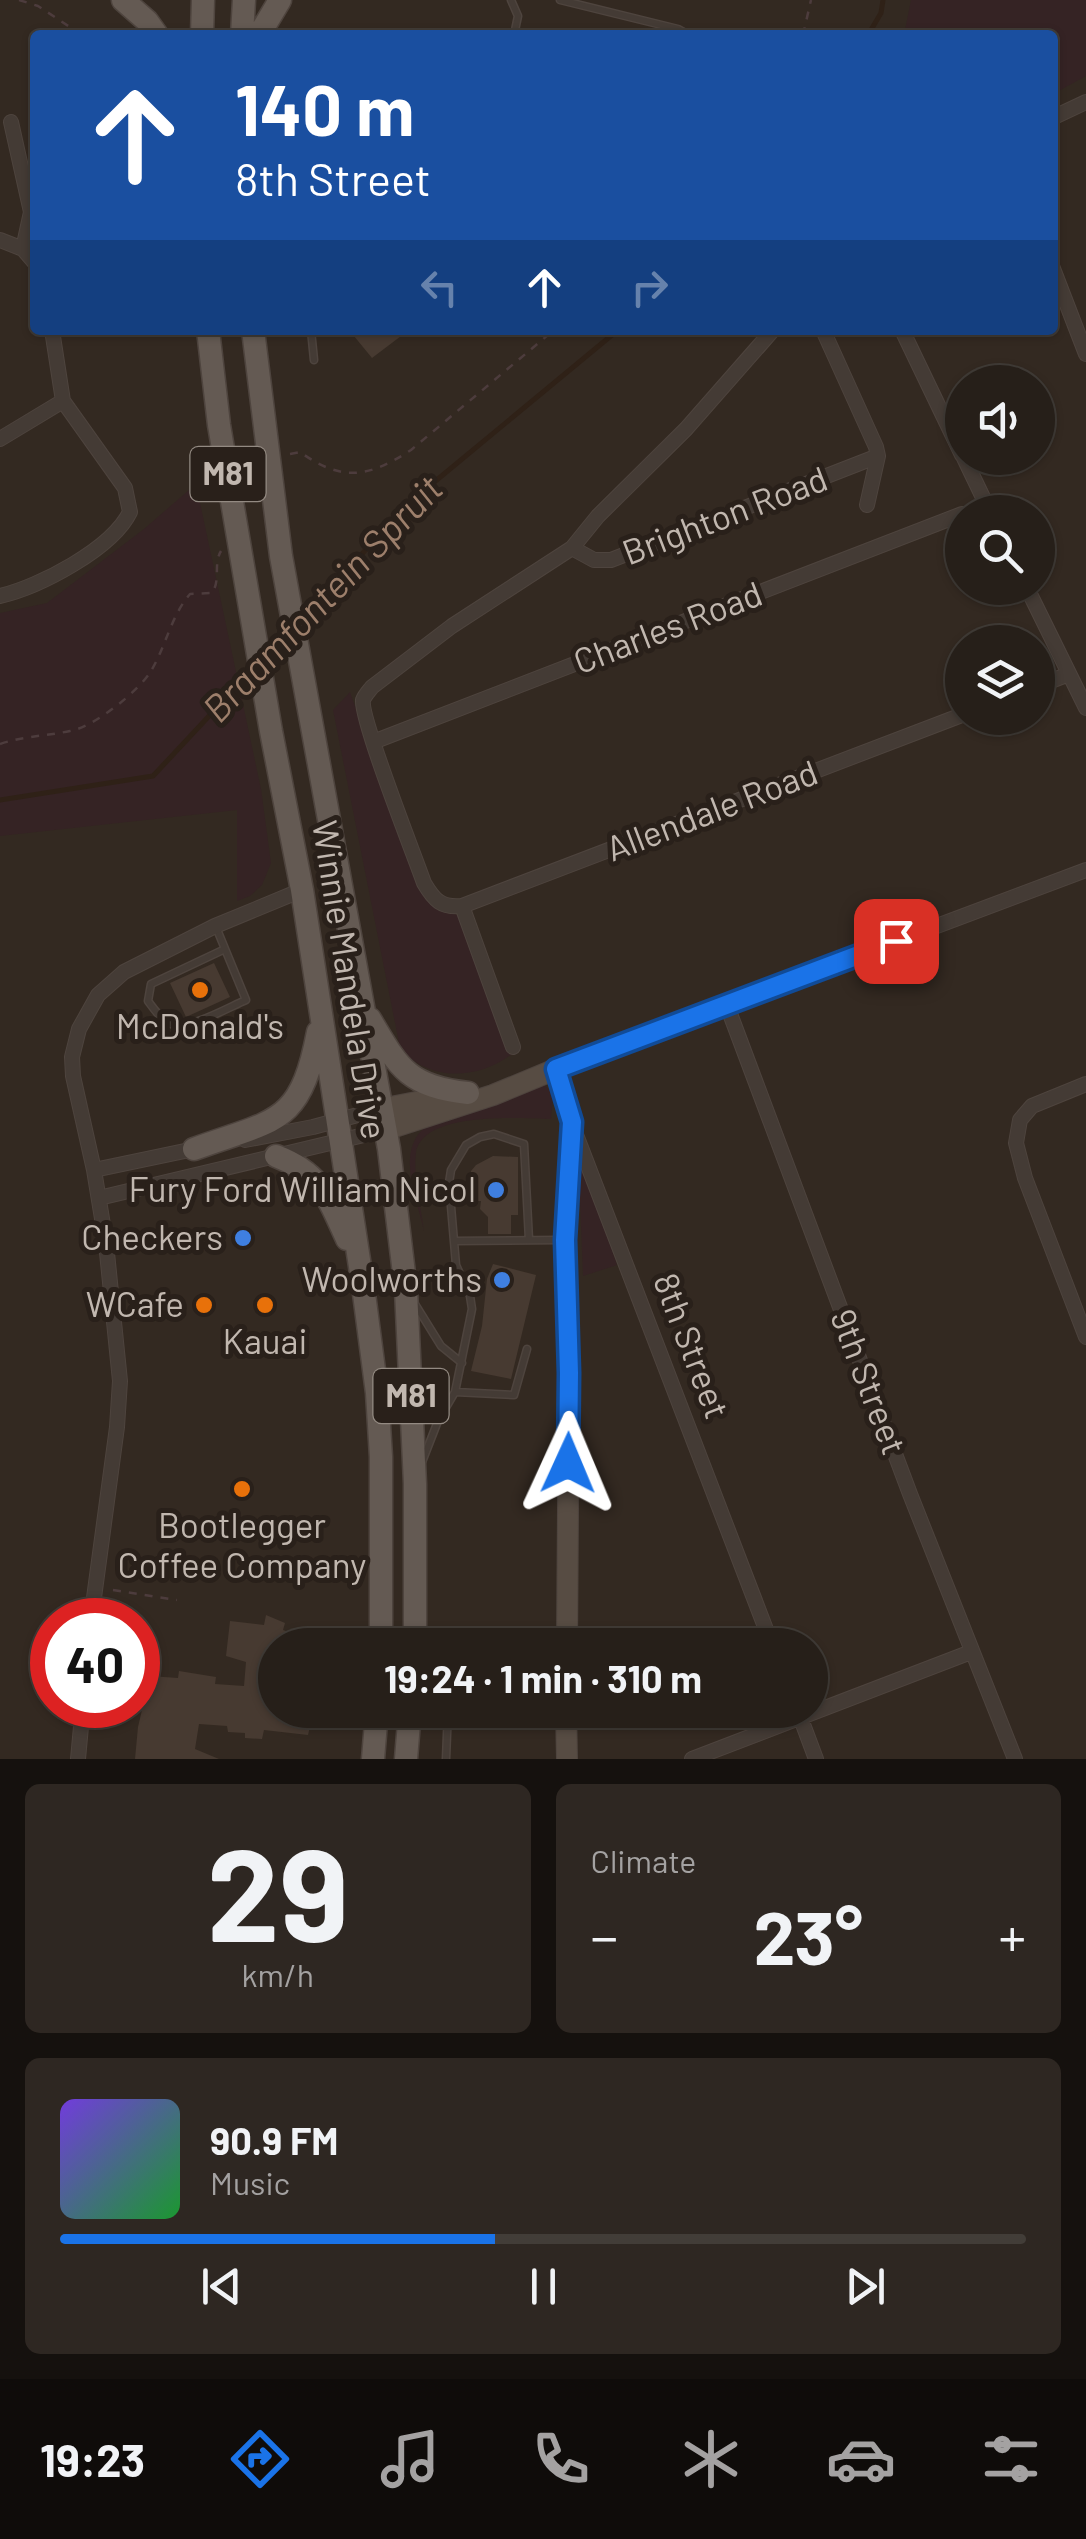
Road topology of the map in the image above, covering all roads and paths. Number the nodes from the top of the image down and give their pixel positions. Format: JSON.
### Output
{"nodes":[{"id":1,"x":19,"y":0,"type":"edge"},
{"id":2,"x":123,"y":0,"type":"edge"},
{"id":3,"x":203,"y":0,"type":"edge"},
{"id":4,"x":244,"y":0,"type":"edge"},
{"id":5,"x":280,"y":0,"type":"edge"},
{"id":6,"x":511,"y":0,"type":"edge"},
{"id":7,"x":560,"y":0,"type":"edge"},
{"id":8,"x":811,"y":0,"type":"edge"},
{"id":9,"x":74,"y":30,"type":"edge"},
{"id":10,"x":154,"y":30,"type":"edge"},
{"id":11,"x":202,"y":30,"type":"edge"},
{"id":12,"x":242,"y":30,"type":"edge"},
{"id":13,"x":263,"y":30,"type":"edge"},
{"id":14,"x":515,"y":30,"type":"edge"},
{"id":15,"x":681,"y":30,"type":"edge"},
{"id":16,"x":804,"y":30,"type":"edge"},
{"id":17,"x":1086,"y":102,"type":"edge"},
{"id":18,"x":1058,"y":115,"type":"edge"},
{"id":19,"x":10,"y":122,"type":"dead end"},
{"id":20,"x":30,"y":208,"type":"edge"},
{"id":21,"x":30,"y":217,"type":"edge"},
{"id":22,"x":0,"y":240,"type":"edge"},
{"id":23,"x":23,"y":249,"type":"junction"},
{"id":24,"x":30,"y":258,"type":"edge"},
{"id":25,"x":1058,"y":282,"type":"edge"},
{"id":26,"x":53,"y":335,"type":"edge"},
{"id":27,"x":209,"y":335,"type":"edge"},
{"id":28,"x":255,"y":335,"type":"edge"},
{"id":29,"x":312,"y":335,"type":"edge"},
{"id":30,"x":548,"y":335,"type":"edge"},
{"id":31,"x":769,"y":335,"type":"edge"},
{"id":32,"x":826,"y":335,"type":"edge"},
{"id":33,"x":904,"y":335,"type":"edge"},
{"id":34,"x":1086,"y":354,"type":"edge"},
{"id":35,"x":314,"y":360,"type":"dead end"},
{"id":36,"x":62,"y":401,"type":"junction"},
{"id":37,"x":945,"y":419,"type":"edge"},
{"id":38,"x":0,"y":439,"type":"edge"},
{"id":39,"x":287,"y":454,"type":"dead end"},
{"id":40,"x":878,"y":456,"type":"junction"},
{"id":41,"x":867,"y":505,"type":"dead end"},
{"id":42,"x":945,"y":520,"type":"edge"},
{"id":43,"x":238,"y":528,"type":"junction"},
{"id":44,"x":572,"y":548,"type":"junction"},
{"id":45,"x":0,"y":596,"type":"edge"},
{"id":46,"x":1035,"y":605,"type":"edge"},
{"id":47,"x":1069,"y":674,"type":"junction"},
{"id":48,"x":1055,"y":679,"type":"edge"},
{"id":49,"x":1086,"y":708,"type":"edge"},
{"id":50,"x":945,"y":721,"type":"edge"},
{"id":51,"x":374,"y":742,"type":"junction"},
{"id":52,"x":0,"y":744,"type":"edge"},
{"id":53,"x":1086,"y":870,"type":"edge"},
{"id":54,"x":302,"y":890,"type":"junction"},
{"id":55,"x":462,"y":906,"type":"junction"},
{"id":56,"x":216,"y":926,"type":"junction"},
{"id":57,"x":225,"y":949,"type":"junction"},
{"id":58,"x":360,"y":1004,"type":"junction"},
{"id":59,"x":726,"y":1004,"type":"junction"},
{"id":60,"x":321,"y":1014,"type":"junction"},
{"id":61,"x":513,"y":1047,"type":"dead end"},
{"id":62,"x":556,"y":1069,"type":"junction"},
{"id":63,"x":1086,"y":1084,"type":"edge"},
{"id":64,"x":468,"y":1093,"type":"junction"},
{"id":65,"x":383,"y":1120,"type":"junction"},
{"id":66,"x":572,"y":1122,"type":"junction"},
{"id":67,"x":337,"y":1132,"type":"junction"},
{"id":68,"x":194,"y":1149,"type":"junction"},
{"id":69,"x":276,"y":1156,"type":"junction"},
{"id":70,"x":94,"y":1170,"type":"junction"},
{"id":71,"x":99,"y":1198,"type":"junction"},
{"id":72,"x":454,"y":1240,"type":"junction"},
{"id":73,"x":529,"y":1240,"type":"junction"},
{"id":74,"x":565,"y":1240,"type":"junction"},
{"id":75,"x":406,"y":1290,"type":"junction"},
{"id":76,"x":1086,"y":1337,"type":"edge"},
{"id":77,"x":370,"y":1340,"type":"junction"},
{"id":78,"x":528,"y":1349,"type":"dead end"},
{"id":79,"x":462,"y":1362,"type":"junction"},
{"id":80,"x":455,"y":1392,"type":"junction"},
{"id":81,"x":415,"y":1484,"type":"junction"},
{"id":82,"x":113,"y":1590,"type":"dead end"},
{"id":83,"x":94,"y":1598,"type":"edge"},
{"id":84,"x":177,"y":1600,"type":"dead end"},
{"id":85,"x":382,"y":1628,"type":"edge"},
{"id":86,"x":416,"y":1628,"type":"edge"},
{"id":87,"x":566,"y":1628,"type":"edge"},
{"id":88,"x":765,"y":1628,"type":"edge"},
{"id":89,"x":971,"y":1652,"type":"junction"},
{"id":90,"x":828,"y":1703,"type":"edge"},
{"id":91,"x":80,"y":1728,"type":"edge"},
{"id":92,"x":376,"y":1728,"type":"edge"},
{"id":93,"x":409,"y":1728,"type":"edge"},
{"id":94,"x":447,"y":1728,"type":"edge"},
{"id":95,"x":566,"y":1728,"type":"edge"},
{"id":96,"x":764,"y":1728,"type":"edge"},
{"id":97,"x":805,"y":1728,"type":"edge"},
{"id":98,"x":78,"y":1759,"type":"edge"},
{"id":99,"x":373,"y":1759,"type":"edge"},
{"id":100,"x":406,"y":1759,"type":"edge"},
{"id":101,"x":446,"y":1759,"type":"edge"},
{"id":102,"x":567,"y":1759,"type":"edge"},
{"id":103,"x":692,"y":1759,"type":"edge"},
{"id":104,"x":816,"y":1759,"type":"edge"},
{"id":105,"x":1015,"y":1759,"type":"edge"}],
"edges":[{"from":1,"to":9,"type":"path"},
{"from":2,"to":10,"type":"main road"},
{"from":3,"to":11,"type":"main road"},
{"from":4,"to":12,"type":"main road"},
{"from":5,"to":13,"type":"main road"},
{"from":6,"to":14,"type":"lane"},
{"from":7,"to":15,"type":"lane"},
{"from":8,"to":16,"type":"path"},
{"from":17,"to":18,"type":"street"},
{"from":19,"to":20,"type":"street"},
{"from":21,"to":23,"type":"street"},
{"from":22,"to":23,"type":"street"},
{"from":23,"to":24,"type":"street"},
{"from":25,"to":34,"type":"street"},
{"from":26,"to":36,"type":"street"},
{"from":27,"to":43,"type":"main road","name":"Winnie Mandela Drive","number":"M81"},
{"from":28,"to":58,"type":"main road","name":"Winnie Mandela Drive","number":"M81"},
{"from":29,"to":35,"type":"lane"},
{"from":30,"to":39,"type":"path"},
{"from":31,"to":44,"type":"street","name":"Brighton Road"},
{"from":32,"to":40,"type":"street"},
{"from":33,"to":37,"type":"street"},
{"from":36,"to":38,"type":"street"},
{"from":36,"to":45,"type":"street"},
{"from":40,"to":41,"type":"street","name":"Brighton Road"},
{"from":40,"to":44,"type":"street","name":"Brighton Road"},
{"from":42,"to":51,"type":"street","name":"Charles Road"},
{"from":43,"to":52,"type":"path"},
{"from":43,"to":54,"type":"main road","name":"Winnie Mandela Drive","number":"M81"},
{"from":44,"to":51,"type":"street","name":"Brighton Road"},
{"from":46,"to":47,"type":"street"},
{"from":47,"to":48,"type":"street"},
{"from":47,"to":49,"type":"street"},
{"from":50,"to":55,"type":"street","name":"Allendale Road"},
{"from":51,"to":55,"type":"street"},
{"from":53,"to":59,"type":"street"},
{"from":54,"to":56,"type":"street"},
{"from":54,"to":60,"type":"main road","name":"Winnie Mandela Drive","number":"M81"},
{"from":55,"to":61,"type":"street"},
{"from":56,"to":57,"type":"lane"},
{"from":56,"to":70,"type":"street"},
{"from":57,"to":57,"type":"lane"},
{"from":58,"to":64,"type":"main road"},
{"from":58,"to":65,"type":"main road","name":"Winnie Mandela Drive","number":"M81"},
{"from":59,"to":62,"type":"street"},
{"from":59,"to":89,"type":"street","name":"9th Street"},
{"from":60,"to":67,"type":"main road","name":"Winnie Mandela Drive","number":"M81"},
{"from":60,"to":68,"type":"main road"},
{"from":62,"to":64,"type":"street"},
{"from":62,"to":65,"type":"street"},
{"from":62,"to":66,"type":"street","name":"8th Street"},
{"from":63,"to":76,"type":"street"},
{"from":64,"to":65,"type":"street"},
{"from":65,"to":67,"type":"street"},
{"from":65,"to":75,"type":"main road","name":"Winnie Mandela Drive","number":"M81"},
{"from":66,"to":74,"type":"street"},
{"from":66,"to":88,"type":"street","name":"8th Street"},
{"from":67,"to":68,"type":"street"},
{"from":67,"to":69,"type":"street"},
{"from":67,"to":77,"type":"main road","name":"Winnie Mandela Drive","number":"M81"},
{"from":68,"to":70,"type":"street"},
{"from":69,"to":71,"type":"street"},
{"from":69,"to":77,"type":"main road"},
{"from":70,"to":71,"type":"street"},
{"from":71,"to":83,"type":"street"},
{"from":72,"to":73,"type":"lane"},
{"from":72,"to":73,"type":"lane"},
{"from":72,"to":79,"type":"lane"},
{"from":73,"to":74,"type":"lane"},
{"from":74,"to":87,"type":"street"},
{"from":75,"to":79,"type":"lane"},
{"from":75,"to":81,"type":"main road","name":"Winnie Mandela Drive","number":"M81"},
{"from":77,"to":85,"type":"main road","name":"Winnie Mandela Drive","number":"M81"},
{"from":78,"to":80,"type":"lane"},
{"from":79,"to":80,"type":"lane"},
{"from":80,"to":81,"type":"lane"},
{"from":81,"to":86,"type":"main road","name":"Winnie Mandela Drive","number":"M81"},
{"from":82,"to":84,"type":"path"},
{"from":89,"to":90,"type":"street"},
{"from":89,"to":105,"type":"street","name":"9th Street"},
{"from":91,"to":98,"type":"street"},
{"from":92,"to":99,"type":"main road"},
{"from":93,"to":100,"type":"main road"},
{"from":94,"to":101,"type":"lane"},
{"from":95,"to":102,"type":"street"},
{"from":96,"to":103,"type":"street"},
{"from":97,"to":104,"type":"street"}]}
